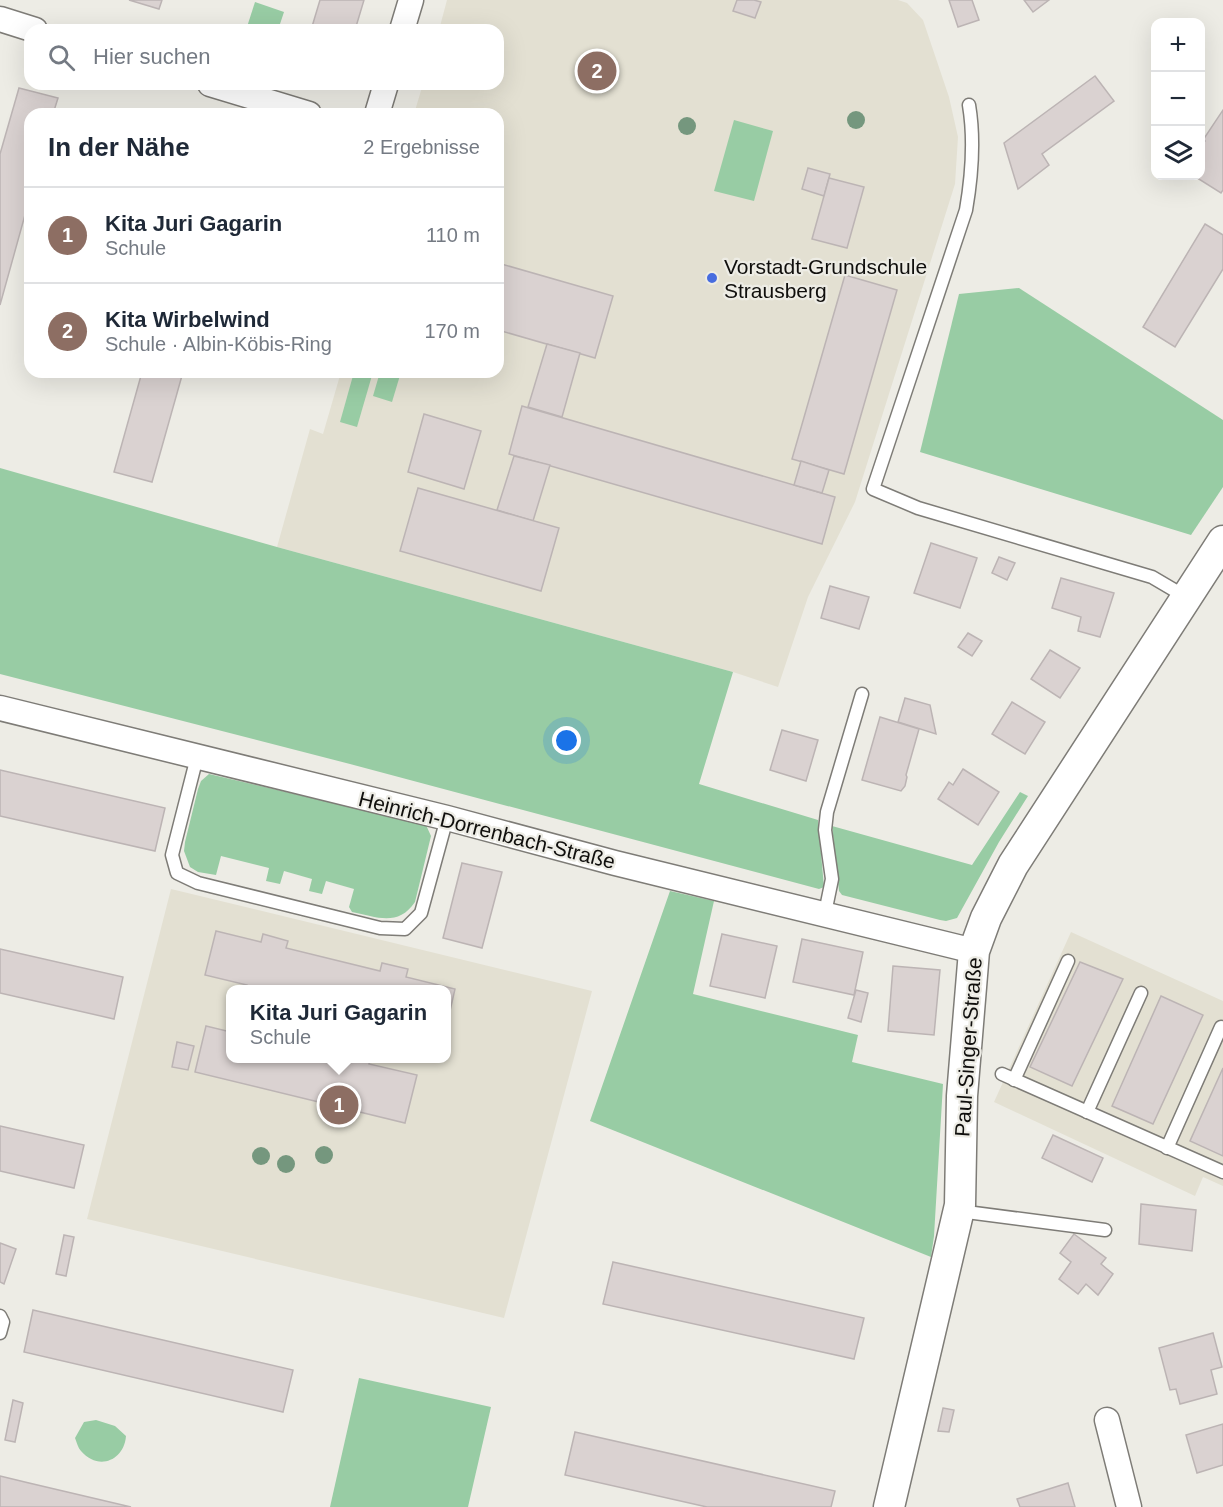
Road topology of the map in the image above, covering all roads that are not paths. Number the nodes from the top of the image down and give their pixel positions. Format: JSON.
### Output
{"nodes":[{"id":1,"x":411,"y":0,"type":"edge"},
{"id":2,"x":0,"y":19,"type":"edge"},
{"id":3,"x":404,"y":24,"type":"edge"},
{"id":4,"x":24,"y":27,"type":"edge"},
{"id":5,"x":230,"y":90,"type":"edge"},
{"id":6,"x":384,"y":90,"type":"edge"},
{"id":7,"x":969,"y":105,"type":"dead end"},
{"id":8,"x":289,"y":108,"type":"edge"},
{"id":9,"x":378,"y":108,"type":"edge"},
{"id":10,"x":1223,"y":541,"type":"edge"},
{"id":11,"x":1186,"y":597,"type":"junction"},
{"id":12,"x":862,"y":694,"type":"dead end"},
{"id":13,"x":0,"y":708,"type":"edge"},
{"id":14,"x":197,"y":757,"type":"junction"},
{"id":15,"x":447,"y":818,"type":"junction"},
{"id":16,"x":825,"y":914,"type":"junction"},
{"id":17,"x":974,"y":951,"type":"junction"},
{"id":18,"x":1068,"y":961,"type":"dead end"},
{"id":19,"x":1141,"y":993,"type":"dead end"},
{"id":20,"x":1221,"y":1027,"type":"dead end"},
{"id":21,"x":1087,"y":1112,"type":"junction"},
{"id":22,"x":1167,"y":1148,"type":"junction"},
{"id":23,"x":1223,"y":1172,"type":"edge"},
{"id":24,"x":959,"y":1211,"type":"junction"},
{"id":25,"x":1105,"y":1230,"type":"dead end"},
{"id":26,"x":0,"y":1317,"type":"edge"},
{"id":27,"x":0,"y":1334,"type":"edge"},
{"id":28,"x":1107,"y":1420,"type":"dead end"},
{"id":29,"x":889,"y":1507,"type":"edge"},
{"id":30,"x":1129,"y":1507,"type":"edge"}],
"edges":[{"from":1,"to":3,"type":"street"},
{"from":2,"to":4,"type":"street"},
{"from":5,"to":8,"type":"street"},
{"from":6,"to":9,"type":"street"},
{"from":7,"to":11,"type":"lane"},
{"from":10,"to":11,"type":"street","name":"Paul-Singer-Straße"},
{"from":11,"to":17,"type":"street","name":"Paul-Singer-Straße"},
{"from":12,"to":16,"type":"lane"},
{"from":13,"to":14,"type":"street","name":"Heinrich-Dorrenbach-Straße"},
{"from":14,"to":15,"type":"street","name":"Heinrich-Dorrenbach-Straße"},
{"from":14,"to":15,"type":"lane"},
{"from":15,"to":16,"type":"street","name":"Heinrich-Dorrenbach-Straße"},
{"from":16,"to":17,"type":"street","name":"Heinrich-Dorrenbach-Straße"},
{"from":17,"to":24,"type":"street","name":"Paul-Singer-Straße"},
{"from":18,"to":21,"type":"lane"},
{"from":19,"to":21,"type":"lane"},
{"from":20,"to":22,"type":"lane"},
{"from":21,"to":22,"type":"lane"},
{"from":22,"to":23,"type":"lane"},
{"from":24,"to":25,"type":"lane"},
{"from":24,"to":29,"type":"street","name":"Paul-Singer-Straße"},
{"from":26,"to":27,"type":"lane"},
{"from":28,"to":30,"type":"street"}]}
